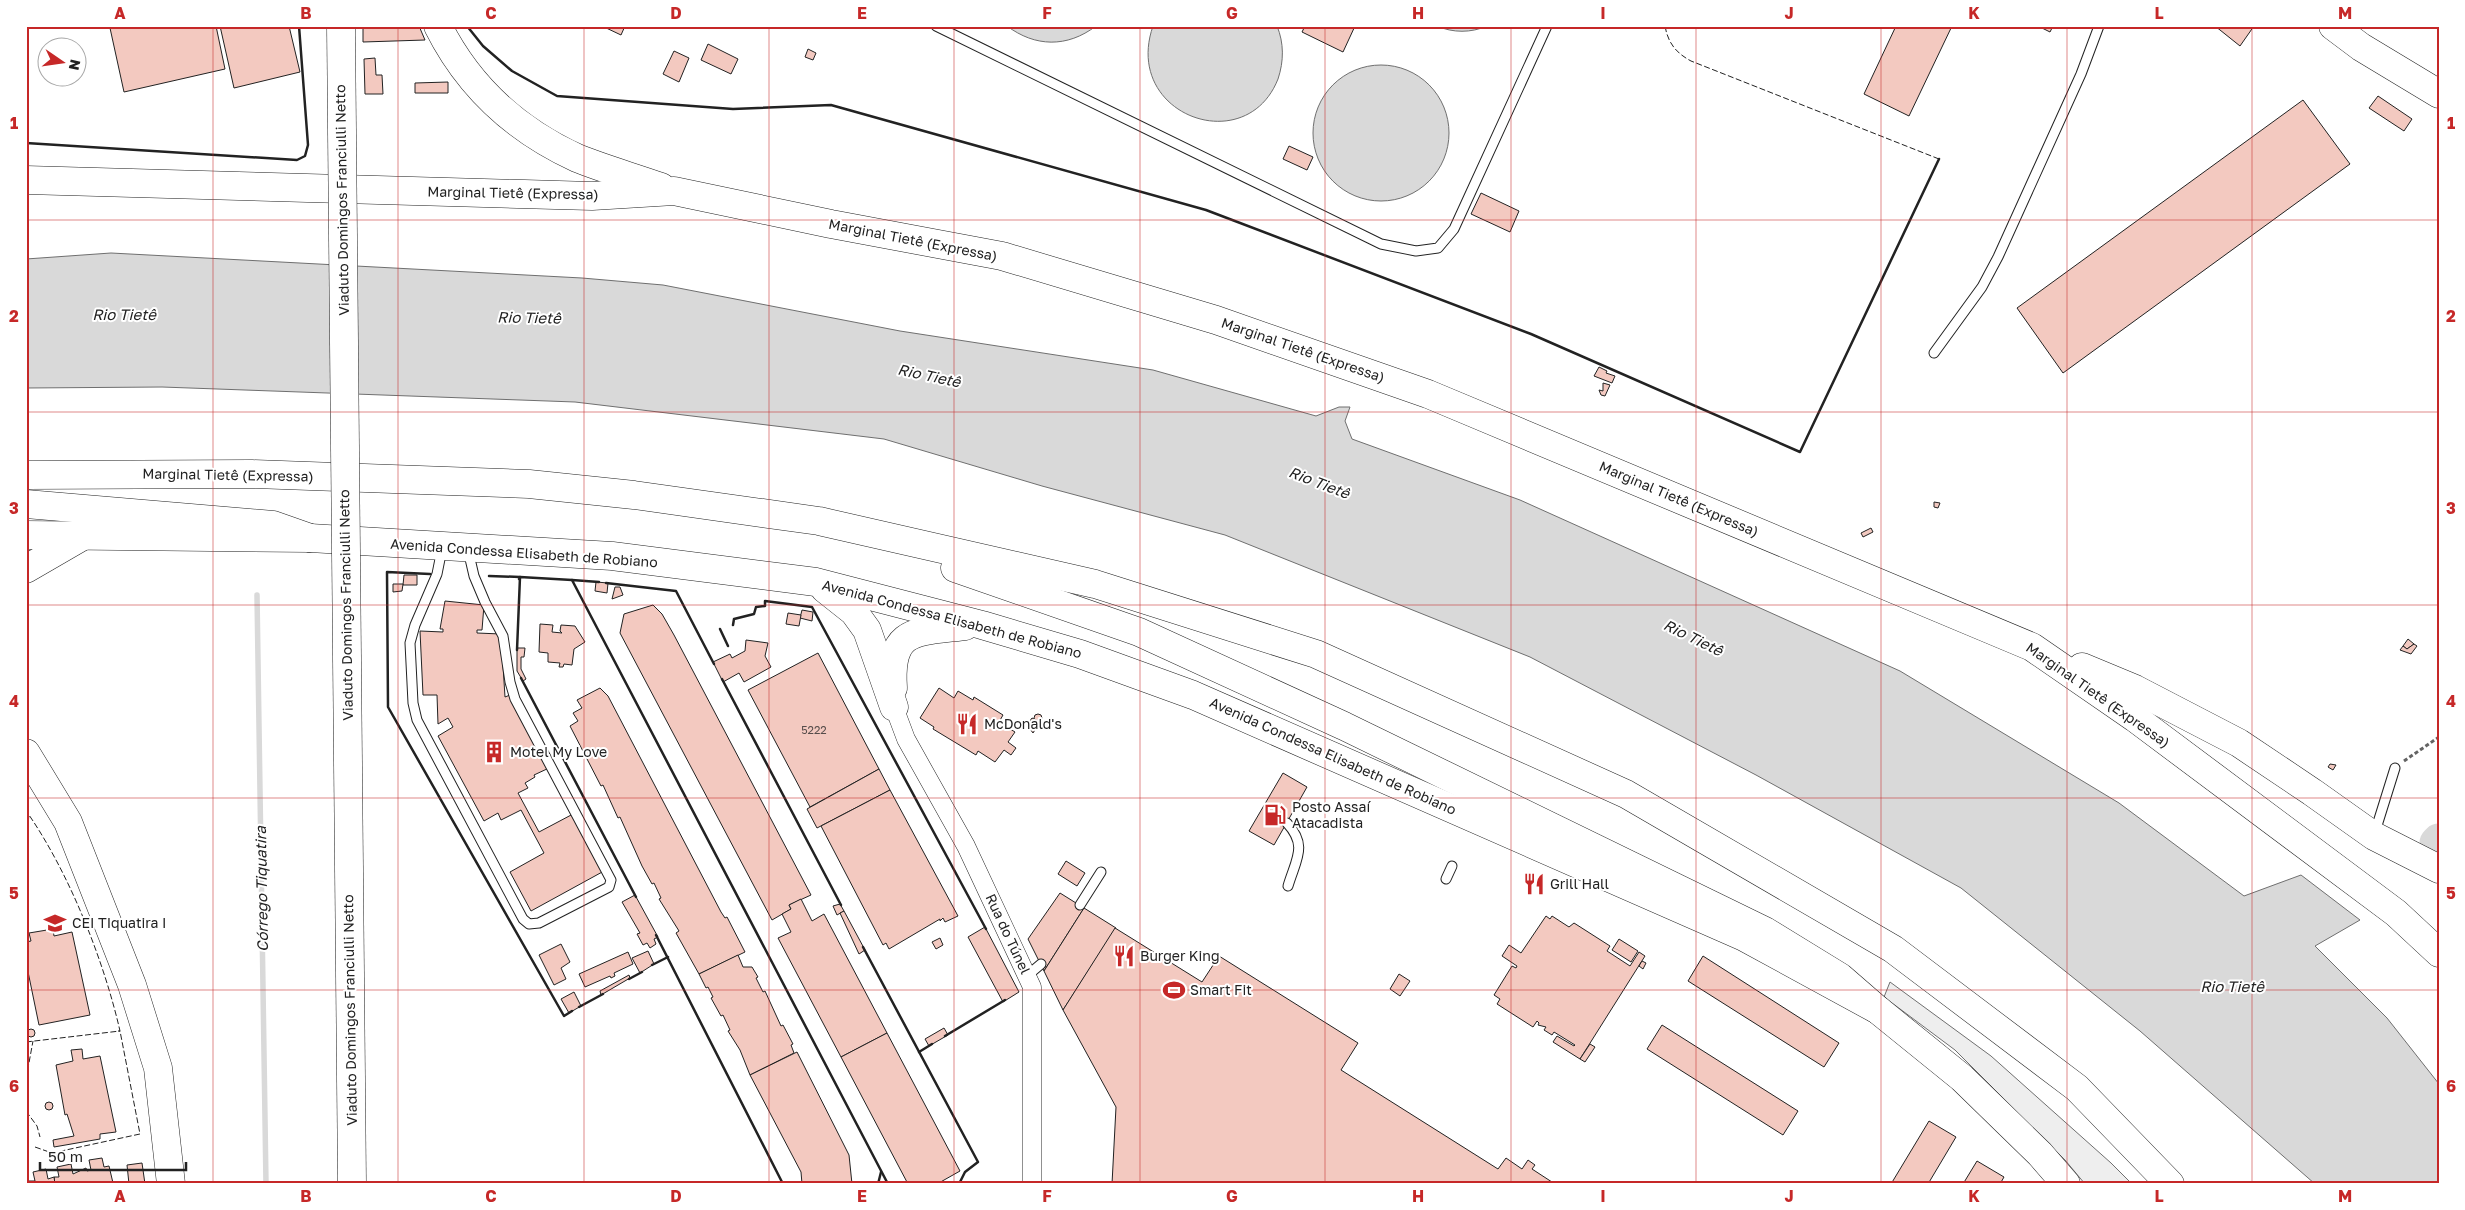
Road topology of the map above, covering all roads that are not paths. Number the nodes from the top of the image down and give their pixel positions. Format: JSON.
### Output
{"nodes":[{"id":1,"x":341,"y":26,"type":"edge"},
{"id":2,"x":438,"y":26,"type":"edge"},
{"id":3,"x":936,"y":26,"type":"edge"},
{"id":4,"x":1547,"y":26,"type":"edge"},
{"id":5,"x":2099,"y":26,"type":"edge"},
{"id":6,"x":2333,"y":26,"type":"edge"},
{"id":7,"x":2439,"y":94,"type":"edge"},
{"id":8,"x":26,"y":178,"type":"edge"},
{"id":9,"x":674,"y":191,"type":"junction"},
{"id":10,"x":1934,"y":353,"type":"dead end"},
{"id":11,"x":26,"y":475,"type":"edge"},
{"id":12,"x":26,"y":504,"type":"edge"},
{"id":13,"x":819,"y":521,"type":"junction"},
{"id":14,"x":26,"y":535,"type":"edge"},
{"id":15,"x":83,"y":536,"type":"junction"},
{"id":16,"x":310,"y":538,"type":"junction"},
{"id":17,"x":455,"y":547,"type":"junction"},
{"id":18,"x":26,"y":569,"type":"edge"},
{"id":19,"x":816,"y":582,"type":"junction"},
{"id":20,"x":982,"y":625,"type":"junction"},
{"id":21,"x":2032,"y":647,"type":"junction"},
{"id":22,"x":894,"y":707,"type":"junction"},
{"id":23,"x":26,"y":753,"type":"edge"},
{"id":24,"x":2394,"y":768,"type":"road end"},
{"id":25,"x":26,"y":785,"type":"edge"},
{"id":26,"x":1287,"y":823,"type":"dead end"},
{"id":27,"x":2374,"y":836,"type":"junction"},
{"id":28,"x":80,"y":855,"type":"junction"},
{"id":29,"x":1452,"y":866,"type":"dead end"},
{"id":30,"x":2439,"y":869,"type":"edge"},
{"id":31,"x":1101,"y":872,"type":"dead end"},
{"id":32,"x":1446,"y":879,"type":"dead end"},
{"id":33,"x":1288,"y":886,"type":"dead end"},
{"id":34,"x":1080,"y":905,"type":"dead end"},
{"id":35,"x":2439,"y":953,"type":"edge"},
{"id":36,"x":1878,"y":1010,"type":"junction"},
{"id":37,"x":171,"y":1184,"type":"edge"},
{"id":38,"x":352,"y":1184,"type":"edge"},
{"id":39,"x":1032,"y":1184,"type":"edge"},
{"id":40,"x":2066,"y":1184,"type":"edge"},
{"id":41,"x":2170,"y":1184,"type":"edge"}],
"edges":[{"from":1,"to":38,"type":"main road","name":"Viaduto Domingos Franciulli Netto","bridge":true},
{"from":2,"to":9,"type":"main road"},
{"from":3,"to":4,"type":"lane"},
{"from":5,"to":10,"type":"lane"},
{"from":6,"to":7,"type":"main road"},
{"from":8,"to":9,"type":"main road","name":"Marginal Tietê (Expressa)"},
{"from":9,"to":21,"type":"main road","name":"Marginal Tietê (Expressa)"},
{"from":11,"to":13,"type":"main road","name":"Marginal Tietê (Expressa)"},
{"from":12,"to":16,"type":"main road"},
{"from":13,"to":36,"type":"main road"},
{"from":13,"to":41,"type":"main road","name":"Marginal Tietê (Expressa)"},
{"from":14,"to":15,"type":"main road","name":"Avenida Condessa Elisabeth de Robiano"},
{"from":15,"to":16,"type":"main road","name":"Avenida Condessa Elisabeth de Robiano"},
{"from":15,"to":18,"type":"main road"},
{"from":16,"to":17,"type":"main road","name":"Avenida Condessa Elisabeth de Robiano"},
{"from":17,"to":17,"type":"lane"},
{"from":17,"to":19,"type":"main road","name":"Avenida Condessa Elisabeth de Robiano"},
{"from":19,"to":20,"type":"main road","name":"Avenida Condessa Elisabeth de Robiano"},
{"from":19,"to":22,"type":"main road"},
{"from":20,"to":22,"type":"main road"},
{"from":20,"to":36,"type":"main road","name":"Avenida Condessa Elisabeth de Robiano"},
{"from":21,"to":27,"type":"main road"},
{"from":21,"to":35,"type":"main road","name":"Marginal Tietê (Expressa)"},
{"from":22,"to":39,"type":"street","name":"Rua do Túnel"},
{"from":23,"to":28,"type":"main road"},
{"from":24,"to":27,"type":"lane"},
{"from":25,"to":28,"type":"main road"},
{"from":26,"to":33,"type":"lane"},
{"from":27,"to":30,"type":"main road"},
{"from":28,"to":37,"type":"main road"},
{"from":29,"to":32,"type":"lane"},
{"from":31,"to":34,"type":"lane"},
{"from":36,"to":40,"type":"main road","name":"Avenida Condessa Elisabeth de Robiano"}]}
